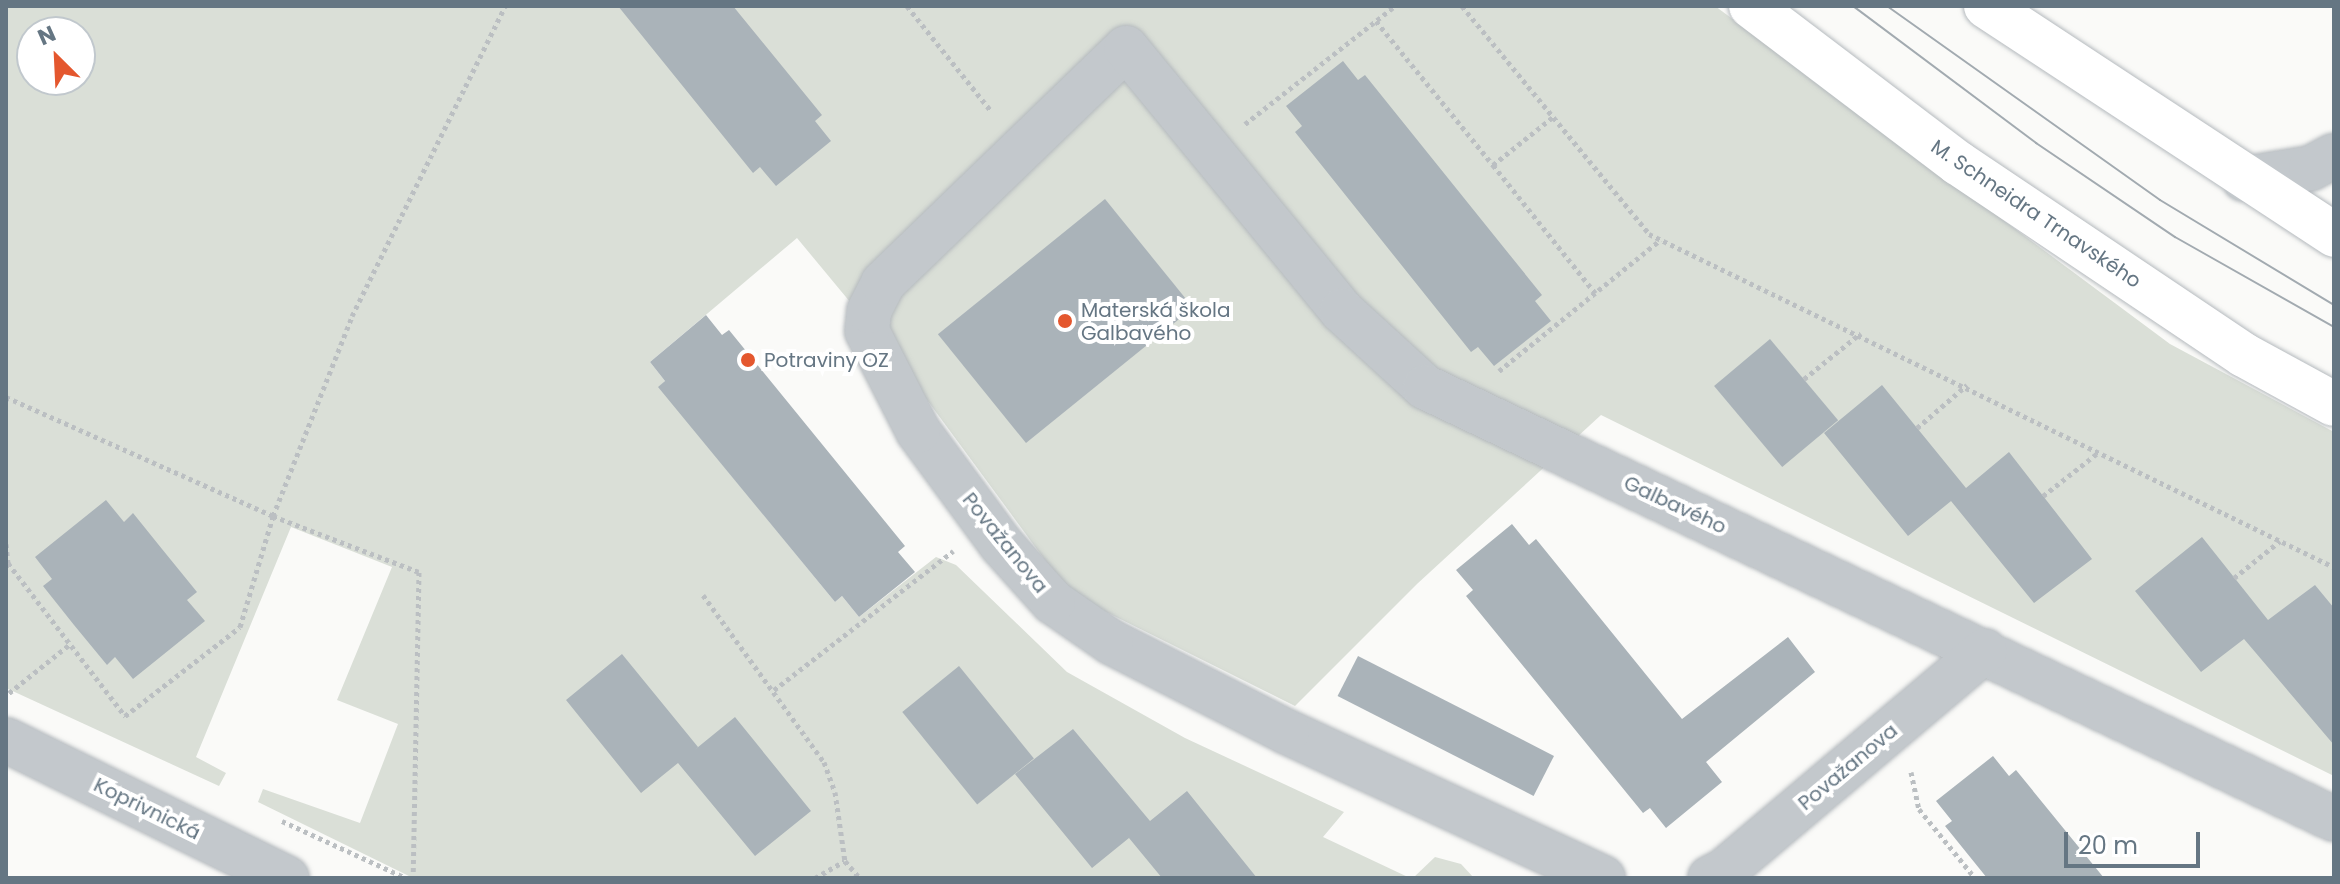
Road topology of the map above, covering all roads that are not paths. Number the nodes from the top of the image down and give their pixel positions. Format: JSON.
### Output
{"nodes":[{"id":1,"x":1751,"y":6,"type":"edge"},
{"id":2,"x":1986,"y":6,"type":"edge"},
{"id":3,"x":1126,"y":48,"type":"joint"},
{"id":4,"x":2334,"y":156,"type":"edge"},
{"id":5,"x":2244,"y":179,"type":"junction"},
{"id":6,"x":2334,"y":235,"type":"edge"},
{"id":7,"x":2334,"y":404,"type":"edge"},
{"id":8,"x":1984,"y":651,"type":"junction"},
{"id":9,"x":6,"y":740,"type":"edge"},
{"id":10,"x":2334,"y":819,"type":"edge"},
{"id":11,"x":287,"y":878,"type":"edge"},
{"id":12,"x":1603,"y":878,"type":"edge"},
{"id":13,"x":1710,"y":878,"type":"edge"}],
"edges":[{"from":1,"to":7,"type":"main road","name":"M. Schneidra Trnavského"},
{"from":2,"to":5,"type":"main road"},
{"from":3,"to":8,"type":"street","name":"Galbavého"},
{"from":3,"to":12,"type":"street","name":"Považanova"},
{"from":4,"to":5,"type":"street"},
{"from":5,"to":6,"type":"main road"},
{"from":8,"to":10,"type":"street","name":"Galbavého"},
{"from":8,"to":13,"type":"street","name":"Považanova"},
{"from":9,"to":11,"type":"street","name":"Koprivnická"}]}
